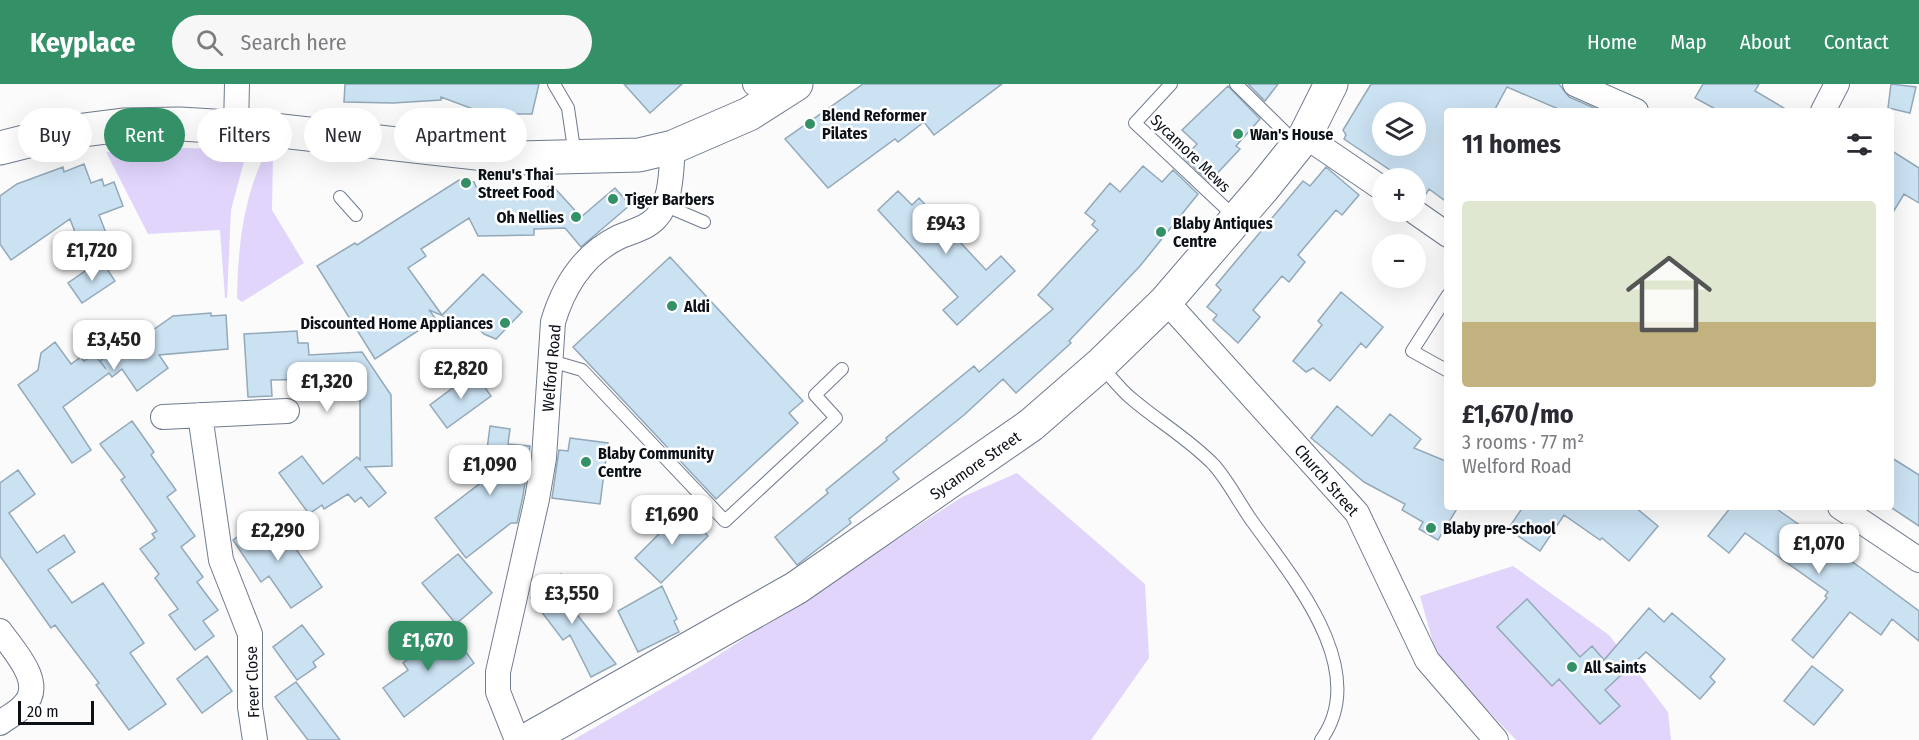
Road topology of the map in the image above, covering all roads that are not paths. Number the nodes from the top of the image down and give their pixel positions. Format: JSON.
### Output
{"nodes":[{"id":1,"x":237,"y":84,"type":"edge"},
{"id":2,"x":554,"y":84,"type":"edge"},
{"id":3,"x":796,"y":84,"type":"edge"},
{"id":4,"x":1171,"y":84,"type":"edge"},
{"id":5,"x":1236,"y":84,"type":"edge"},
{"id":6,"x":1330,"y":84,"type":"edge"},
{"id":7,"x":1575,"y":84,"type":"edge"},
{"id":8,"x":1837,"y":84,"type":"edge"},
{"id":9,"x":236,"y":108,"type":"edge"},
{"id":10,"x":1629,"y":108,"type":"edge"},
{"id":11,"x":1825,"y":108,"type":"edge"},
{"id":12,"x":197,"y":126,"type":"edge"},
{"id":13,"x":292,"y":132,"type":"edge"},
{"id":14,"x":1301,"y":141,"type":"junction"},
{"id":15,"x":673,"y":147,"type":"junction"},
{"id":16,"x":0,"y":148,"type":"edge"},
{"id":17,"x":575,"y":156,"type":"junction"},
{"id":18,"x":1372,"y":183,"type":"edge"},
{"id":19,"x":340,"y":197,"type":"dead end"},
{"id":20,"x":664,"y":205,"type":"junction"},
{"id":21,"x":356,"y":215,"type":"dead end"},
{"id":22,"x":1237,"y":219,"type":"junction"},
{"id":23,"x":1426,"y":220,"type":"edge"},
{"id":24,"x":704,"y":222,"type":"dead end"},
{"id":25,"x":1444,"y":232,"type":"edge"},
{"id":26,"x":1166,"y":301,"type":"junction"},
{"id":27,"x":1444,"y":301,"type":"edge"},
{"id":28,"x":551,"y":361,"type":"junction"},
{"id":29,"x":1100,"y":365,"type":"junction"},
{"id":30,"x":843,"y":369,"type":"dead end"},
{"id":31,"x":1444,"y":369,"type":"edge"},
{"id":32,"x":287,"y":411,"type":"dead end"},
{"id":33,"x":200,"y":415,"type":"junction"},
{"id":34,"x":163,"y":417,"type":"dead end"},
{"id":35,"x":1844,"y":510,"type":"edge"},
{"id":36,"x":1919,"y":560,"type":"edge"},
{"id":37,"x":0,"y":632,"type":"edge"},
{"id":38,"x":0,"y":723,"type":"edge"},
{"id":39,"x":255,"y":740,"type":"edge"},
{"id":40,"x":517,"y":740,"type":"edge"},
{"id":41,"x":527,"y":740,"type":"edge"},
{"id":42,"x":1321,"y":740,"type":"edge"},
{"id":43,"x":1496,"y":740,"type":"edge"}],
"edges":[{"from":1,"to":9,"type":"street"},
{"from":2,"to":17,"type":"lane"},
{"from":3,"to":15,"type":"street"},
{"from":4,"to":22,"type":"lane","name":"Sycamore Mews"},
{"from":5,"to":14,"type":"lane"},
{"from":6,"to":14,"type":"street","name":"Sycamore Street"},
{"from":7,"to":10,"type":"street"},
{"from":8,"to":11,"type":"street"},
{"from":12,"to":16,"type":"street"},
{"from":13,"to":17,"type":"street"},
{"from":14,"to":18,"type":"street"},
{"from":14,"to":22,"type":"street","name":"Sycamore Street"},
{"from":15,"to":17,"type":"street"},
{"from":15,"to":20,"type":"street","name":"Welford Road"},
{"from":19,"to":21,"type":"lane"},
{"from":20,"to":24,"type":"lane"},
{"from":20,"to":28,"type":"street","name":"Welford Road"},
{"from":22,"to":26,"type":"street","name":"Sycamore Street"},
{"from":23,"to":25,"type":"street"},
{"from":26,"to":29,"type":"street","name":"Sycamore Street"},
{"from":26,"to":43,"type":"street","name":"Church Street"},
{"from":27,"to":31,"type":"lane"},
{"from":28,"to":30,"type":"lane"},
{"from":28,"to":40,"type":"street","name":"Welford Road"},
{"from":29,"to":41,"type":"street","name":"Sycamore Street"},
{"from":29,"to":42,"type":"lane"},
{"from":32,"to":33,"type":"street"},
{"from":33,"to":34,"type":"street"},
{"from":33,"to":39,"type":"street","name":"Freer Close"},
{"from":35,"to":36,"type":"street"},
{"from":37,"to":38,"type":"street"}]}
